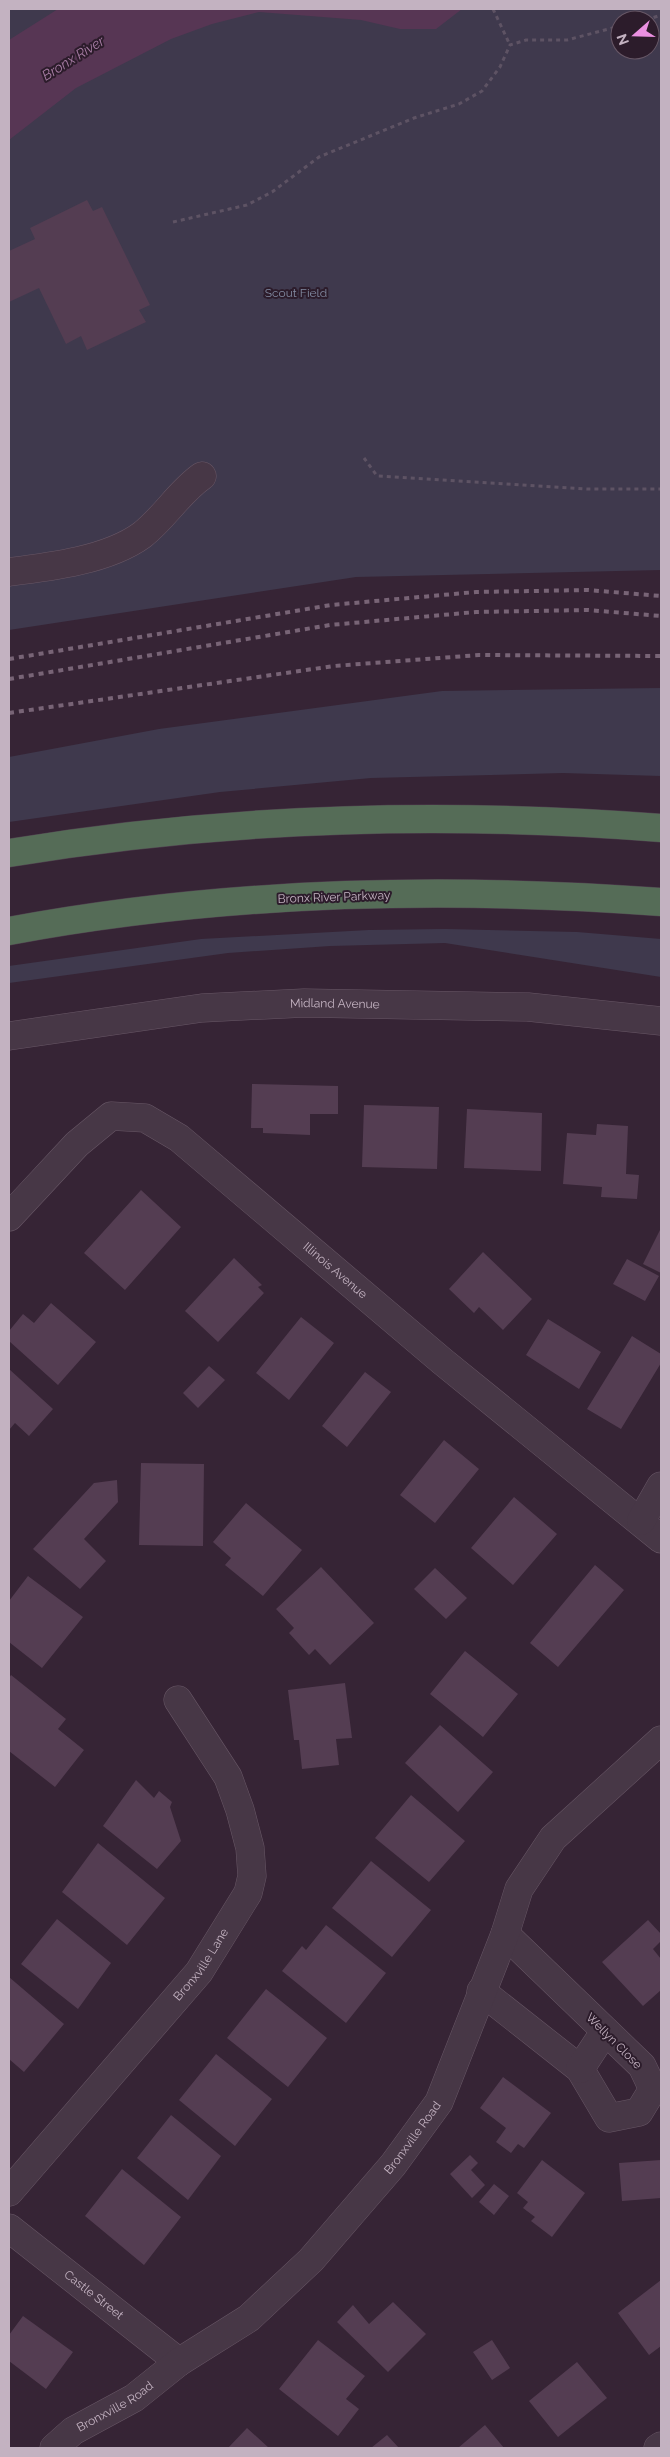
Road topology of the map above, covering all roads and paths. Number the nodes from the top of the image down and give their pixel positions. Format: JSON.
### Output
{"nodes":[{"id":1,"x":492,"y":9,"type":"edge"},
{"id":2,"x":610,"y":29,"type":"edge"},
{"id":3,"x":510,"y":45,"type":"junction"},
{"id":4,"x":173,"y":222,"type":"dead end"},
{"id":5,"x":364,"y":458,"type":"dead end"},
{"id":6,"x":202,"y":476,"type":"dead end"},
{"id":7,"x":661,"y":488,"type":"edge"},
{"id":8,"x":9,"y":572,"type":"edge"},
{"id":9,"x":661,"y":818,"type":"edge"},
{"id":10,"x":571,"y":821,"type":"junction"},
{"id":11,"x":661,"y":828,"type":"edge"},
{"id":12,"x":9,"y":853,"type":"edge"},
{"id":13,"x":661,"y":902,"type":"edge"},
{"id":14,"x":9,"y":931,"type":"edge"},
{"id":15,"x":661,"y":1021,"type":"edge"},
{"id":16,"x":9,"y":1036,"type":"edge"},
{"id":17,"x":9,"y":1217,"type":"edge"},
{"id":18,"x":661,"y":1486,"type":"edge"},
{"id":19,"x":641,"y":1521,"type":"junction"},
{"id":20,"x":661,"y":1539,"type":"edge"},
{"id":21,"x":178,"y":1700,"type":"dead end"},
{"id":22,"x":661,"y":1740,"type":"edge"},
{"id":23,"x":505,"y":1934,"type":"junction"},
{"id":24,"x":481,"y":1991,"type":"junction"},
{"id":25,"x":606,"y":2031,"type":"junction"},
{"id":26,"x":580,"y":2069,"type":"junction"},
{"id":27,"x":9,"y":2192,"type":"edge"},
{"id":28,"x":9,"y":2228,"type":"edge"},
{"id":29,"x":179,"y":2362,"type":"junction"},
{"id":30,"x":661,"y":2446,"type":"edge"},
{"id":31,"x":54,"y":2448,"type":"edge"},
{"id":32,"x":658,"y":2448,"type":"edge"}],
"edges":[{"from":1,"to":3,"type":"path"},
{"from":2,"to":3,"type":"path"},
{"from":3,"to":4,"type":"path"},
{"from":5,"to":7,"type":"path"},
{"from":6,"to":8,"type":"street"},
{"from":9,"to":10,"type":"highway"},
{"from":10,"to":11,"type":"highway"},
{"from":10,"to":12,"type":"highway"},
{"from":13,"to":14,"type":"highway","name":"Bronx River Parkway"},
{"from":15,"to":16,"type":"street","name":"Midland Avenue"},
{"from":17,"to":19,"type":"street","name":"Illinois Avenue"},
{"from":18,"to":19,"type":"street"},
{"from":19,"to":20,"type":"street","name":"Illinois Avenue"},
{"from":21,"to":27,"type":"street","name":"Bronxville Lane"},
{"from":22,"to":23,"type":"street","name":"Bronxville Road"},
{"from":23,"to":24,"type":"street","name":"Bronxville Road"},
{"from":23,"to":25,"type":"street","name":"Wellyn Close"},
{"from":24,"to":26,"type":"street","name":"Wellyn Close"},
{"from":24,"to":29,"type":"street","name":"Bronxville Road"},
{"from":25,"to":26,"type":"street"},
{"from":25,"to":26,"type":"street","name":"Wellyn Close"},
{"from":28,"to":29,"type":"street","name":"Castle Street"},
{"from":29,"to":31,"type":"street","name":"Bronxville Road"},
{"from":30,"to":32,"type":"street"}]}
